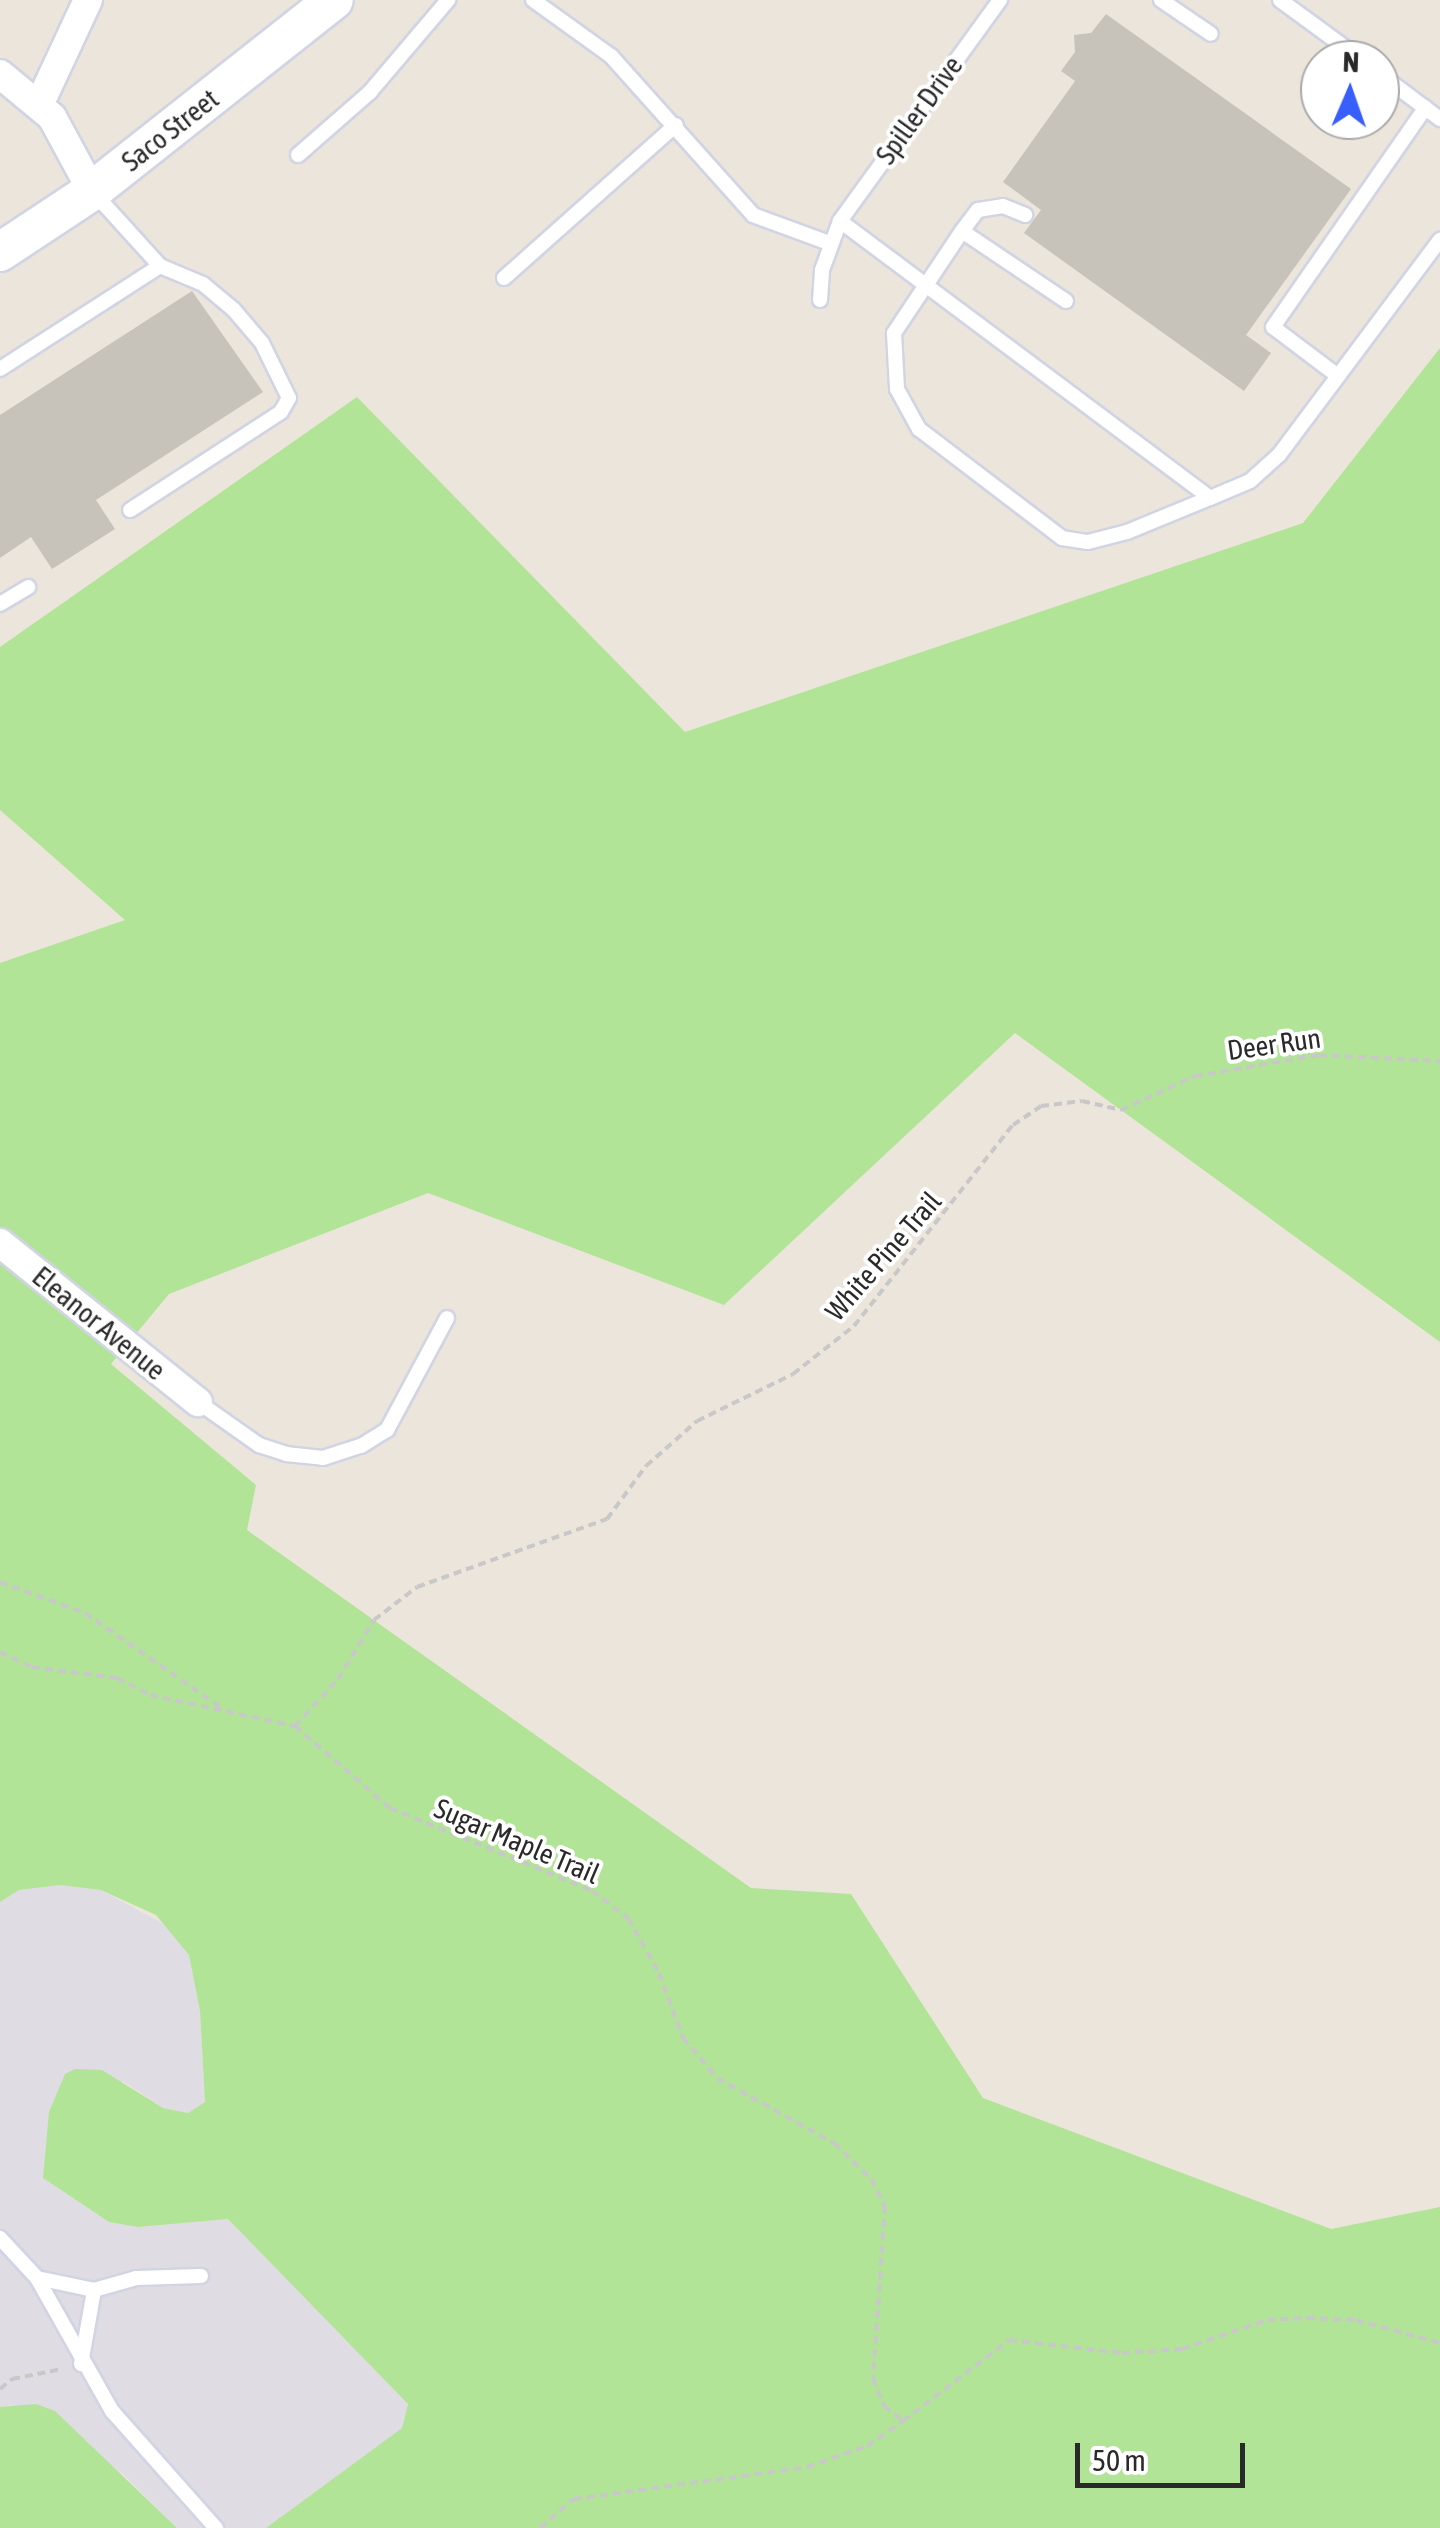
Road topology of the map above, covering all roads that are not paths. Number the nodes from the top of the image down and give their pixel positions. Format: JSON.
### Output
{"nodes":[{"id":1,"x":88,"y":0,"type":"edge"},
{"id":2,"x":334,"y":0,"type":"edge"},
{"id":3,"x":448,"y":0,"type":"edge"},
{"id":4,"x":533,"y":0,"type":"edge"},
{"id":5,"x":1000,"y":0,"type":"edge"},
{"id":6,"x":1160,"y":0,"type":"edge"},
{"id":7,"x":1280,"y":0,"type":"edge"},
{"id":8,"x":1211,"y":34,"type":"dead end"},
{"id":9,"x":1335,"y":40,"type":"edge"},
{"id":10,"x":0,"y":74,"type":"edge"},
{"id":11,"x":1400,"y":89,"type":"edge"},
{"id":12,"x":39,"y":105,"type":"junction"},
{"id":13,"x":1425,"y":108,"type":"junction"},
{"id":14,"x":1440,"y":119,"type":"edge"},
{"id":15,"x":676,"y":125,"type":"junction"},
{"id":16,"x":298,"y":155,"type":"dead end"},
{"id":17,"x":92,"y":191,"type":"junction"},
{"id":18,"x":1025,"y":215,"type":"dead end"},
{"id":19,"x":840,"y":221,"type":"junction"},
{"id":20,"x":962,"y":231,"type":"junction"},
{"id":21,"x":1440,"y":240,"type":"edge"},
{"id":22,"x":829,"y":243,"type":"junction"},
{"id":23,"x":0,"y":252,"type":"edge"},
{"id":24,"x":160,"y":266,"type":"junction"},
{"id":25,"x":504,"y":278,"type":"dead end"},
{"id":26,"x":926,"y":282,"type":"junction"},
{"id":27,"x":820,"y":300,"type":"dead end"},
{"id":28,"x":1066,"y":301,"type":"dead end"},
{"id":29,"x":0,"y":369,"type":"edge"},
{"id":30,"x":1338,"y":376,"type":"junction"},
{"id":31,"x":1210,"y":498,"type":"junction"},
{"id":32,"x":130,"y":510,"type":"dead end"},
{"id":33,"x":28,"y":587,"type":"dead end"},
{"id":34,"x":0,"y":604,"type":"edge"},
{"id":35,"x":0,"y":1243,"type":"edge"},
{"id":36,"x":447,"y":1318,"type":"dead end"},
{"id":37,"x":198,"y":1402,"type":"joint"},
{"id":38,"x":0,"y":2238,"type":"edge"},
{"id":39,"x":200,"y":2276,"type":"dead end"},
{"id":40,"x":37,"y":2278,"type":"junction"},
{"id":41,"x":94,"y":2290,"type":"junction"},
{"id":42,"x":81,"y":2364,"type":"junction"},
{"id":43,"x":216,"y":2528,"type":"edge"}],
"edges":[{"from":1,"to":12,"type":"street"},
{"from":2,"to":17,"type":"main road","name":"Saco Street"},
{"from":3,"to":16,"type":"lane"},
{"from":4,"to":15,"type":"lane"},
{"from":5,"to":19,"type":"lane","name":"Spiller Drive"},
{"from":6,"to":8,"type":"lane"},
{"from":7,"to":9,"type":"lane"},
{"from":10,"to":12,"type":"street"},
{"from":11,"to":13,"type":"lane"},
{"from":12,"to":17,"type":"street"},
{"from":13,"to":14,"type":"lane"},
{"from":13,"to":30,"type":"lane"},
{"from":15,"to":22,"type":"lane"},
{"from":15,"to":25,"type":"lane"},
{"from":17,"to":23,"type":"main road","name":"Saco Street"},
{"from":17,"to":24,"type":"lane"},
{"from":18,"to":20,"type":"lane"},
{"from":19,"to":22,"type":"lane","name":"Spiller Drive"},
{"from":19,"to":26,"type":"lane"},
{"from":20,"to":26,"type":"lane"},
{"from":20,"to":28,"type":"lane"},
{"from":21,"to":30,"type":"lane"},
{"from":22,"to":27,"type":"lane","name":"Spiller Drive"},
{"from":24,"to":29,"type":"lane"},
{"from":24,"to":32,"type":"lane"},
{"from":26,"to":31,"type":"lane"},
{"from":26,"to":31,"type":"lane"},
{"from":30,"to":31,"type":"lane"},
{"from":33,"to":34,"type":"lane"},
{"from":35,"to":37,"type":"street","name":"Eleanor Avenue"},
{"from":36,"to":37,"type":"lane"},
{"from":38,"to":40,"type":"lane"},
{"from":39,"to":41,"type":"lane"},
{"from":40,"to":41,"type":"lane"},
{"from":40,"to":42,"type":"lane"},
{"from":41,"to":42,"type":"lane"},
{"from":42,"to":43,"type":"lane"}]}
